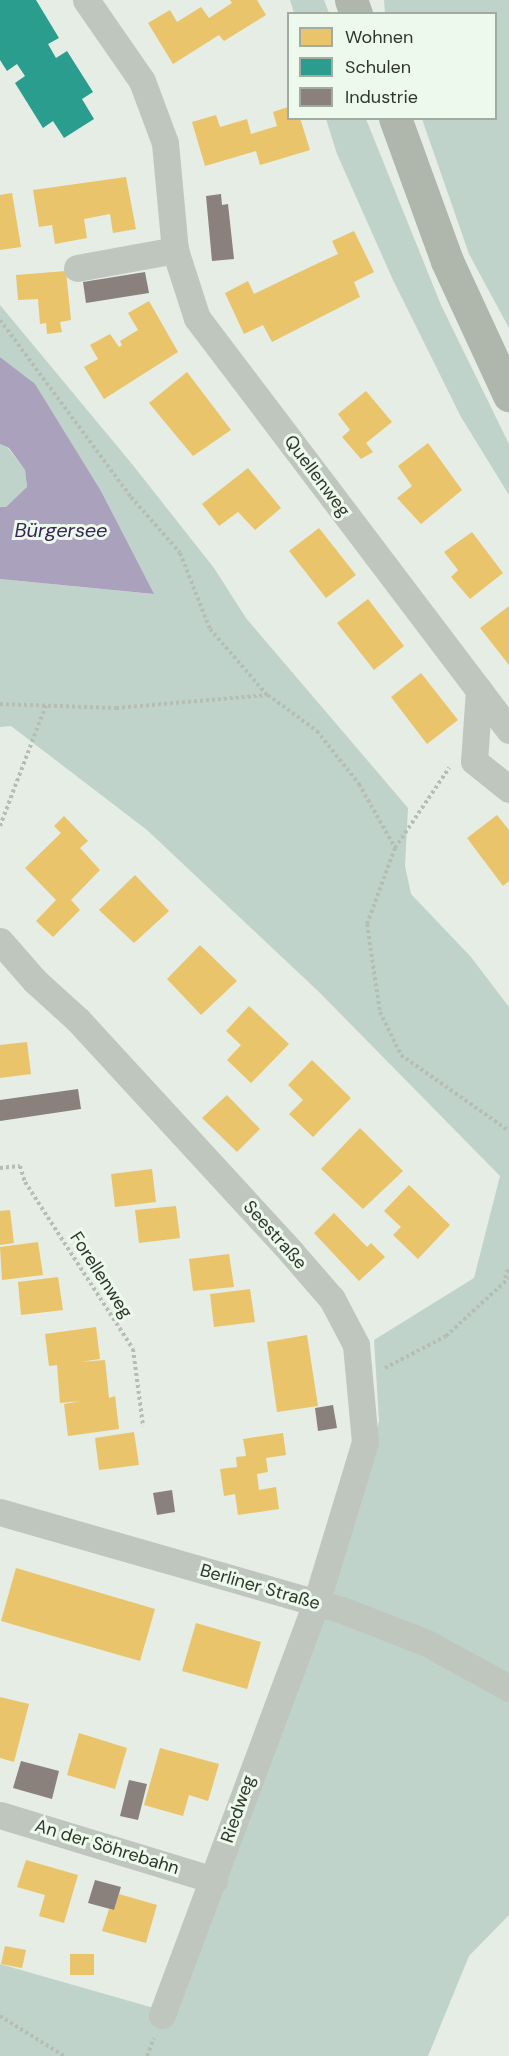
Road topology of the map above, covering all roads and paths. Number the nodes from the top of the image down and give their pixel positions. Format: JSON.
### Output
{"nodes":[{"id":1,"x":86,"y":0,"type":"edge"},
{"id":2,"x":396,"y":120,"type":"edge"},
{"id":3,"x":175,"y":250,"type":"junction"},
{"id":4,"x":77,"y":268,"type":"dead end"},
{"id":5,"x":0,"y":320,"type":"edge"},
{"id":6,"x":509,"y":395,"type":"edge"},
{"id":7,"x":479,"y":690,"type":"junction"},
{"id":8,"x":268,"y":695,"type":"junction"},
{"id":9,"x":0,"y":704,"type":"edge"},
{"id":10,"x":46,"y":705,"type":"junction"},
{"id":11,"x":509,"y":730,"type":"edge"},
{"id":12,"x":476,"y":739,"type":"junction"},
{"id":13,"x":509,"y":789,"type":"edge"},
{"id":14,"x":0,"y":826,"type":"edge"},
{"id":15,"x":395,"y":848,"type":"junction"},
{"id":16,"x":0,"y":941,"type":"edge"},
{"id":17,"x":509,"y":1131,"type":"edge"},
{"id":18,"x":0,"y":1168,"type":"edge"},
{"id":19,"x":509,"y":1267,"type":"edge"},
{"id":20,"x":507,"y":1278,"type":"edge"},
{"id":21,"x":357,"y":1383,"type":"junction"},
{"id":22,"x":143,"y":1426,"type":"dead end"},
{"id":23,"x":0,"y":1512,"type":"edge"},
{"id":24,"x":316,"y":1603,"type":"junction"},
{"id":25,"x":509,"y":1688,"type":"edge"},
{"id":26,"x":0,"y":1815,"type":"edge"},
{"id":27,"x":214,"y":1880,"type":"junction"},
{"id":28,"x":162,"y":2015,"type":"dead end"},
{"id":29,"x":0,"y":2016,"type":"edge"},
{"id":30,"x":64,"y":2056,"type":"edge"}],
"edges":[{"from":1,"to":3,"type":"street","name":"Quellenweg"},
{"from":2,"to":6,"type":"main road"},
{"from":3,"to":4,"type":"street"},
{"from":3,"to":7,"type":"street","name":"Quellenweg"},
{"from":5,"to":8,"type":"path"},
{"from":7,"to":11,"type":"street","name":"Quellenweg"},
{"from":7,"to":12,"type":"street"},
{"from":8,"to":10,"type":"path"},
{"from":8,"to":15,"type":"path"},
{"from":9,"to":10,"type":"path"},
{"from":10,"to":14,"type":"path"},
{"from":12,"to":13,"type":"street"},
{"from":12,"to":15,"type":"path"},
{"from":15,"to":17,"type":"path"},
{"from":16,"to":21,"type":"street","name":"Seestraße"},
{"from":18,"to":22,"type":"path","name":"Forellenweg"},
{"from":19,"to":20,"type":"path"},
{"from":20,"to":21,"type":"path"},
{"from":21,"to":24,"type":"street","name":"Seestraße"},
{"from":23,"to":24,"type":"street","name":"Berliner Straße"},
{"from":24,"to":25,"type":"street","name":"Berliner Straße"},
{"from":24,"to":27,"type":"street","name":"Riedweg"},
{"from":26,"to":27,"type":"street","name":"An der Söhrebahn"},
{"from":27,"to":28,"type":"street","name":"Riedweg"},
{"from":29,"to":30,"type":"path"}]}
